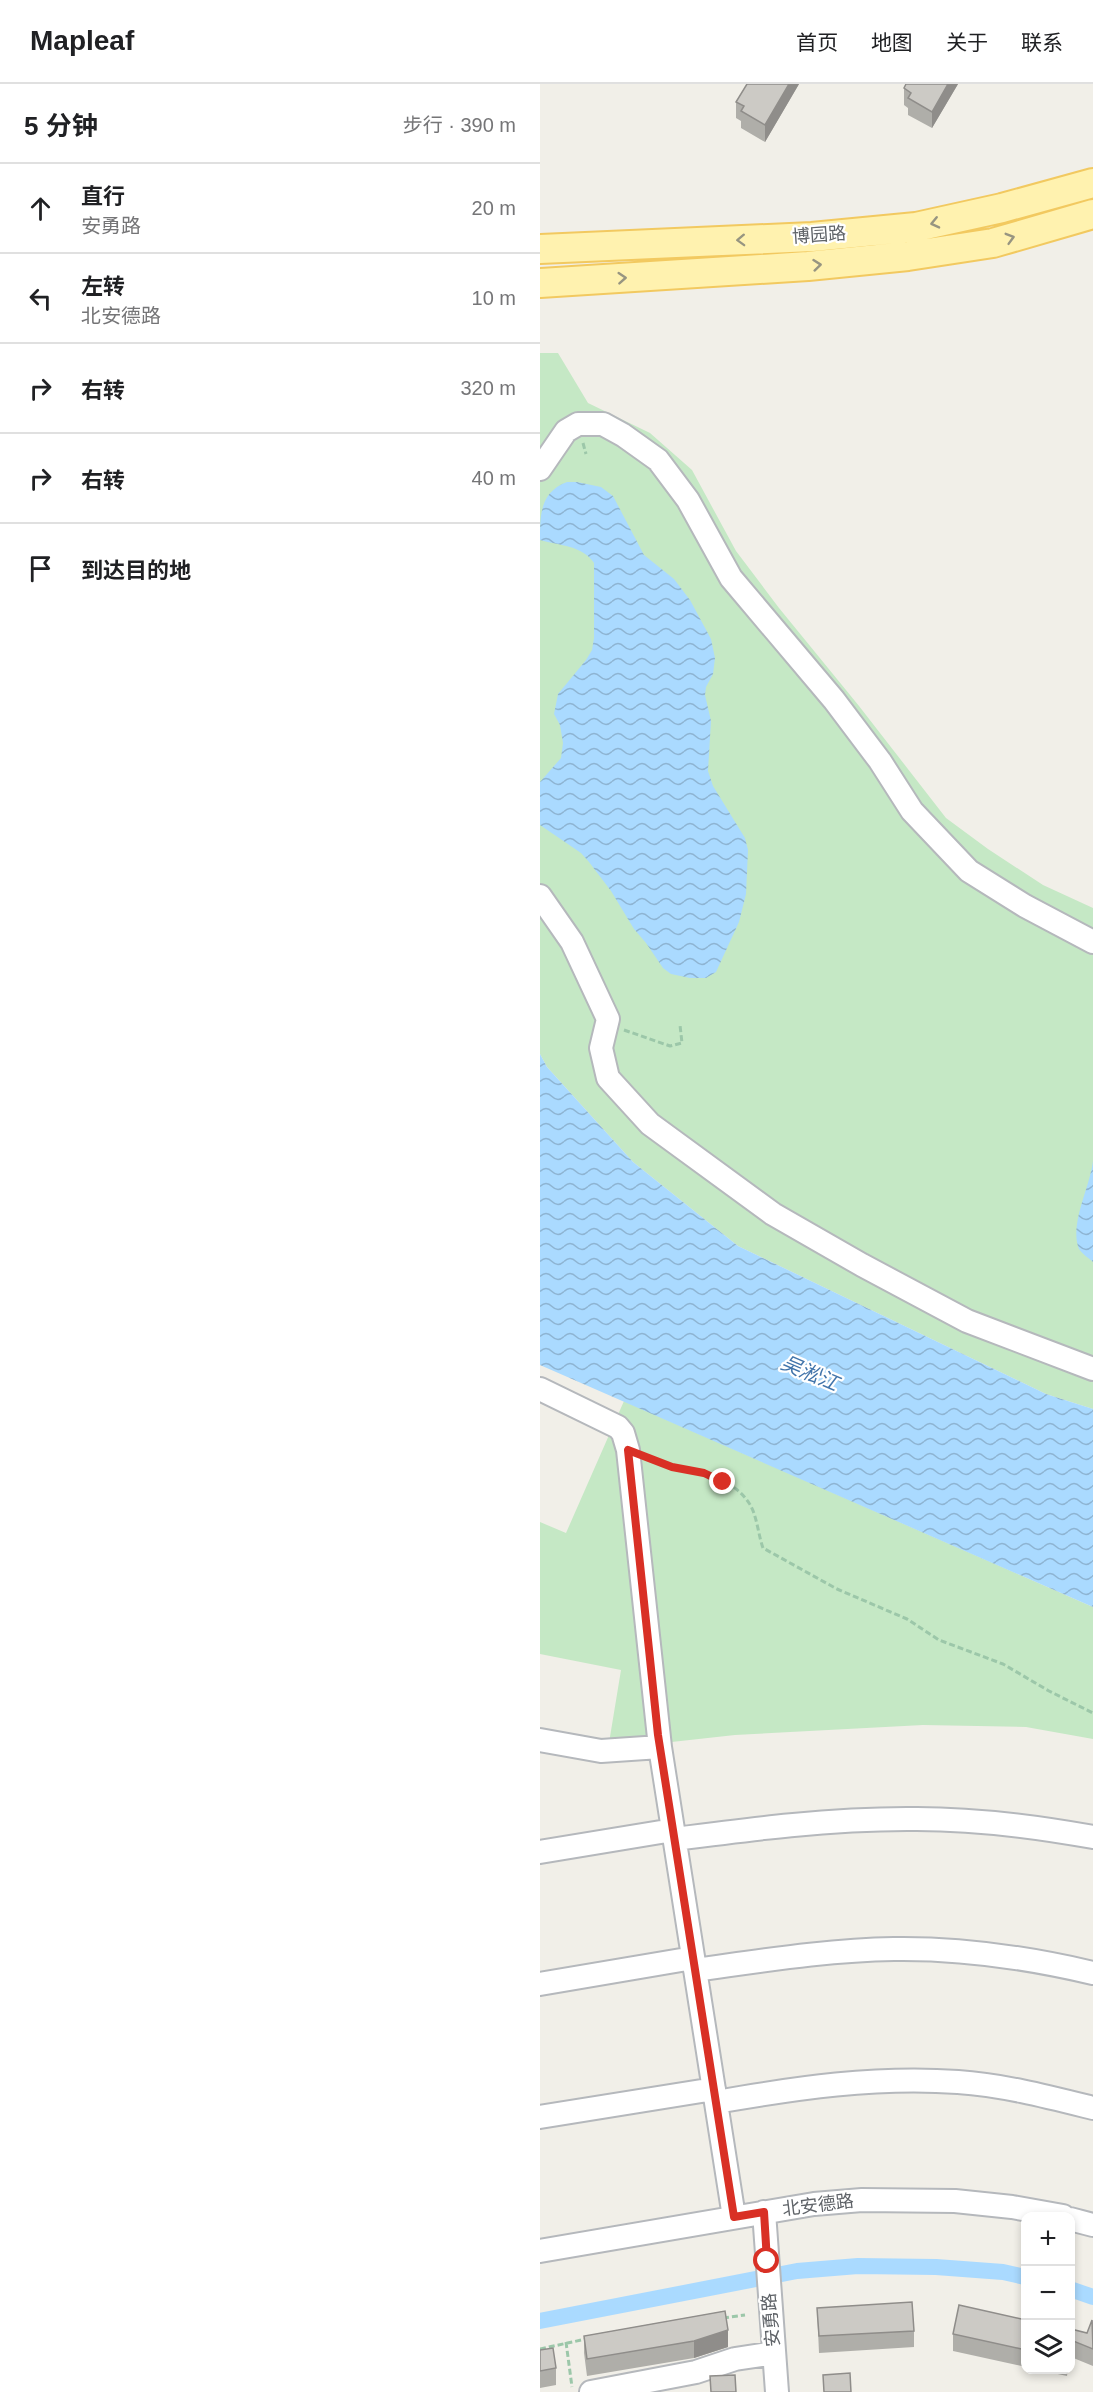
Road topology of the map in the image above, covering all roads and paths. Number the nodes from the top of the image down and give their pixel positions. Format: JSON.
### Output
{"nodes":[{"id":1,"x":1093,"y":183,"type":"edge"},
{"id":2,"x":1093,"y":214,"type":"edge"},
{"id":3,"x":552,"y":248,"type":"edge"},
{"id":4,"x":552,"y":282,"type":"edge"},
{"id":5,"x":540,"y":470,"type":"edge"},
{"id":6,"x":540,"y":896,"type":"edge"},
{"id":7,"x":1093,"y":942,"type":"edge"},
{"id":8,"x":608,"y":1020,"type":"junction"},
{"id":9,"x":680,"y":1026,"type":"dead end"},
{"id":10,"x":1093,"y":1369,"type":"edge"},
{"id":11,"x":540,"y":1389,"type":"edge"},
{"id":12,"x":628,"y":1450,"type":"junction"},
{"id":13,"x":1093,"y":1713,"type":"edge"},
{"id":14,"x":540,"y":1740,"type":"edge"},
{"id":15,"x":660,"y":1747,"type":"junction"},
{"id":16,"x":674,"y":1835,"type":"junction"},
{"id":17,"x":1093,"y":1837,"type":"edge"},
{"id":18,"x":540,"y":1852,"type":"edge"},
{"id":19,"x":694,"y":1964,"type":"junction"},
{"id":20,"x":1093,"y":1973,"type":"edge"},
{"id":21,"x":540,"y":1984,"type":"edge"},
{"id":22,"x":715,"y":2095,"type":"junction"},
{"id":23,"x":1093,"y":2108,"type":"edge"},
{"id":24,"x":540,"y":2117,"type":"edge"},
{"id":25,"x":764,"y":2212,"type":"junction"},
{"id":26,"x":1038,"y":2212,"type":"edge"},
{"id":27,"x":734,"y":2217,"type":"junction"},
{"id":28,"x":1075,"y":2219,"type":"edge"},
{"id":29,"x":1093,"y":2225,"type":"edge"},
{"id":30,"x":540,"y":2251,"type":"edge"},
{"id":31,"x":746,"y":2315,"type":"dead end"},
{"id":32,"x":723,"y":2318,"type":"edge"},
{"id":33,"x":589,"y":2338,"type":"edge"},
{"id":34,"x":566,"y":2342,"type":"junction"},
{"id":35,"x":540,"y":2349,"type":"edge"},
{"id":36,"x":774,"y":2353,"type":"junction"},
{"id":37,"x":678,"y":2383,"type":"edge"},
{"id":38,"x":573,"y":2392,"type":"edge"},
{"id":39,"x":591,"y":2392,"type":"edge"},
{"id":40,"x":777,"y":2392,"type":"edge"}],
"edges":[{"from":1,"to":3,"type":"main road","name":"博园路","one_way":true},
{"from":4,"to":2,"type":"main road","name":"博园路","one_way":true},
{"from":5,"to":7,"type":"street"},
{"from":6,"to":8,"type":"street"},
{"from":8,"to":9,"type":"path"},
{"from":8,"to":10,"type":"street"},
{"from":11,"to":12,"type":"street"},
{"from":12,"to":13,"type":"path"},
{"from":12,"to":15,"type":"street"},
{"from":14,"to":15,"type":"street"},
{"from":15,"to":16,"type":"street"},
{"from":16,"to":17,"type":"street"},
{"from":16,"to":18,"type":"street"},
{"from":16,"to":19,"type":"street"},
{"from":19,"to":20,"type":"street"},
{"from":19,"to":21,"type":"street"},
{"from":19,"to":22,"type":"street"},
{"from":22,"to":23,"type":"street"},
{"from":22,"to":24,"type":"street"},
{"from":22,"to":27,"type":"street"},
{"from":25,"to":26,"type":"street","name":"北安德路"},
{"from":25,"to":27,"type":"street","name":"北安德路"},
{"from":25,"to":36,"type":"street","name":"安勇路"},
{"from":27,"to":30,"type":"street","name":"北安德路"},
{"from":28,"to":29,"type":"street"},
{"from":31,"to":32,"type":"path"},
{"from":33,"to":34,"type":"path"},
{"from":34,"to":35,"type":"path"},
{"from":34,"to":38,"type":"path"},
{"from":36,"to":37,"type":"street"},
{"from":36,"to":40,"type":"street","name":"安勇路"},
{"from":37,"to":39,"type":"street"}]}
